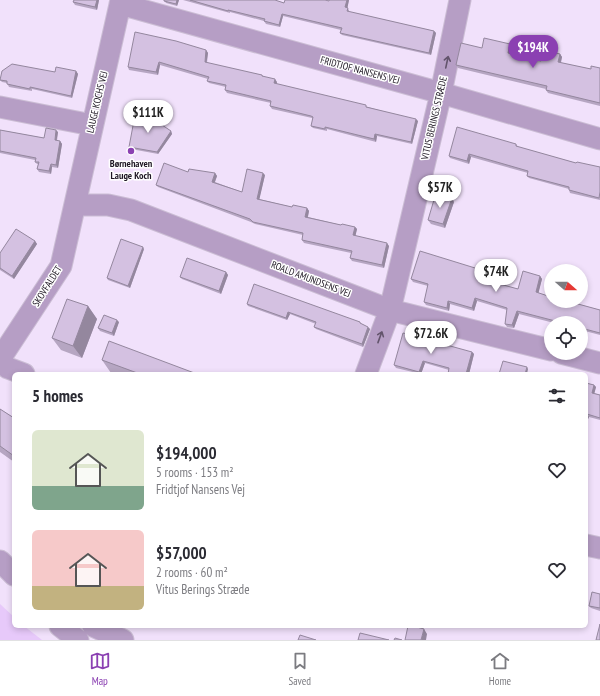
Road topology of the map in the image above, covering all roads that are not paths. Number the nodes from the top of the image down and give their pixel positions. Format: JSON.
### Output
{"nodes":[{"id":1,"x":460,"y":0,"type":"edge"},
{"id":2,"x":120,"y":2,"type":"edge"},
{"id":3,"x":441,"y":93,"type":"junction"},
{"id":4,"x":0,"y":107,"type":"edge"},
{"id":5,"x":92,"y":125,"type":"junction"},
{"id":6,"x":600,"y":139,"type":"edge"},
{"id":7,"x":74,"y":205,"type":"junction"},
{"id":8,"x":390,"y":310,"type":"junction"},
{"id":9,"x":544,"y":348,"type":"edge"},
{"id":10,"x":0,"y":359,"type":"edge"},
{"id":11,"x":588,"y":360,"type":"edge"},
{"id":12,"x":0,"y":362,"type":"edge"},
{"id":13,"x":600,"y":363,"type":"edge"},
{"id":14,"x":19,"y":372,"type":"edge"},
{"id":15,"x":367,"y":372,"type":"edge"},
{"id":16,"x":588,"y":545,"type":"edge"},
{"id":17,"x":600,"y":548,"type":"edge"},
{"id":18,"x":0,"y":561,"type":"edge"},
{"id":19,"x":12,"y":573,"type":"edge"},
{"id":20,"x":63,"y":628,"type":"edge"},
{"id":21,"x":97,"y":628,"type":"edge"},
{"id":22,"x":78,"y":640,"type":"edge"},
{"id":23,"x":123,"y":640,"type":"edge"}],
"edges":[{"from":3,"to":1,"type":"street","name":"VITUS BERINGS STRÆDE","one_way":true},
{"from":2,"to":3,"type":"street","name":"FRIDTJOF NANSENS VEJ"},
{"from":2,"to":5,"type":"street","name":"LAUGE KOCHS VEJ"},
{"from":3,"to":6,"type":"street","name":"FRIDTJOF NANSENS VEJ"},
{"from":3,"to":8,"type":"street","name":"VITUS BERINGS STRÆDE"},
{"from":4,"to":5,"type":"street"},
{"from":5,"to":7,"type":"street","name":"LAUGE KOCHS VEJ"},
{"from":7,"to":8,"type":"street","name":"ROALD AMUNDSENS VEJ"},
{"from":7,"to":10,"type":"street","name":"SKOVFALDET"},
{"from":8,"to":9,"type":"street","name":"ROALD AMUNDSENS VEJ"},
{"from":15,"to":8,"type":"street","name":"VITUS BERINGS STRÆDE","one_way":true},
{"from":11,"to":13,"type":"street"},
{"from":12,"to":14,"type":"street"},
{"from":16,"to":17,"type":"street"},
{"from":18,"to":19,"type":"street"},
{"from":20,"to":22,"type":"street"},
{"from":21,"to":23,"type":"street"}]}
